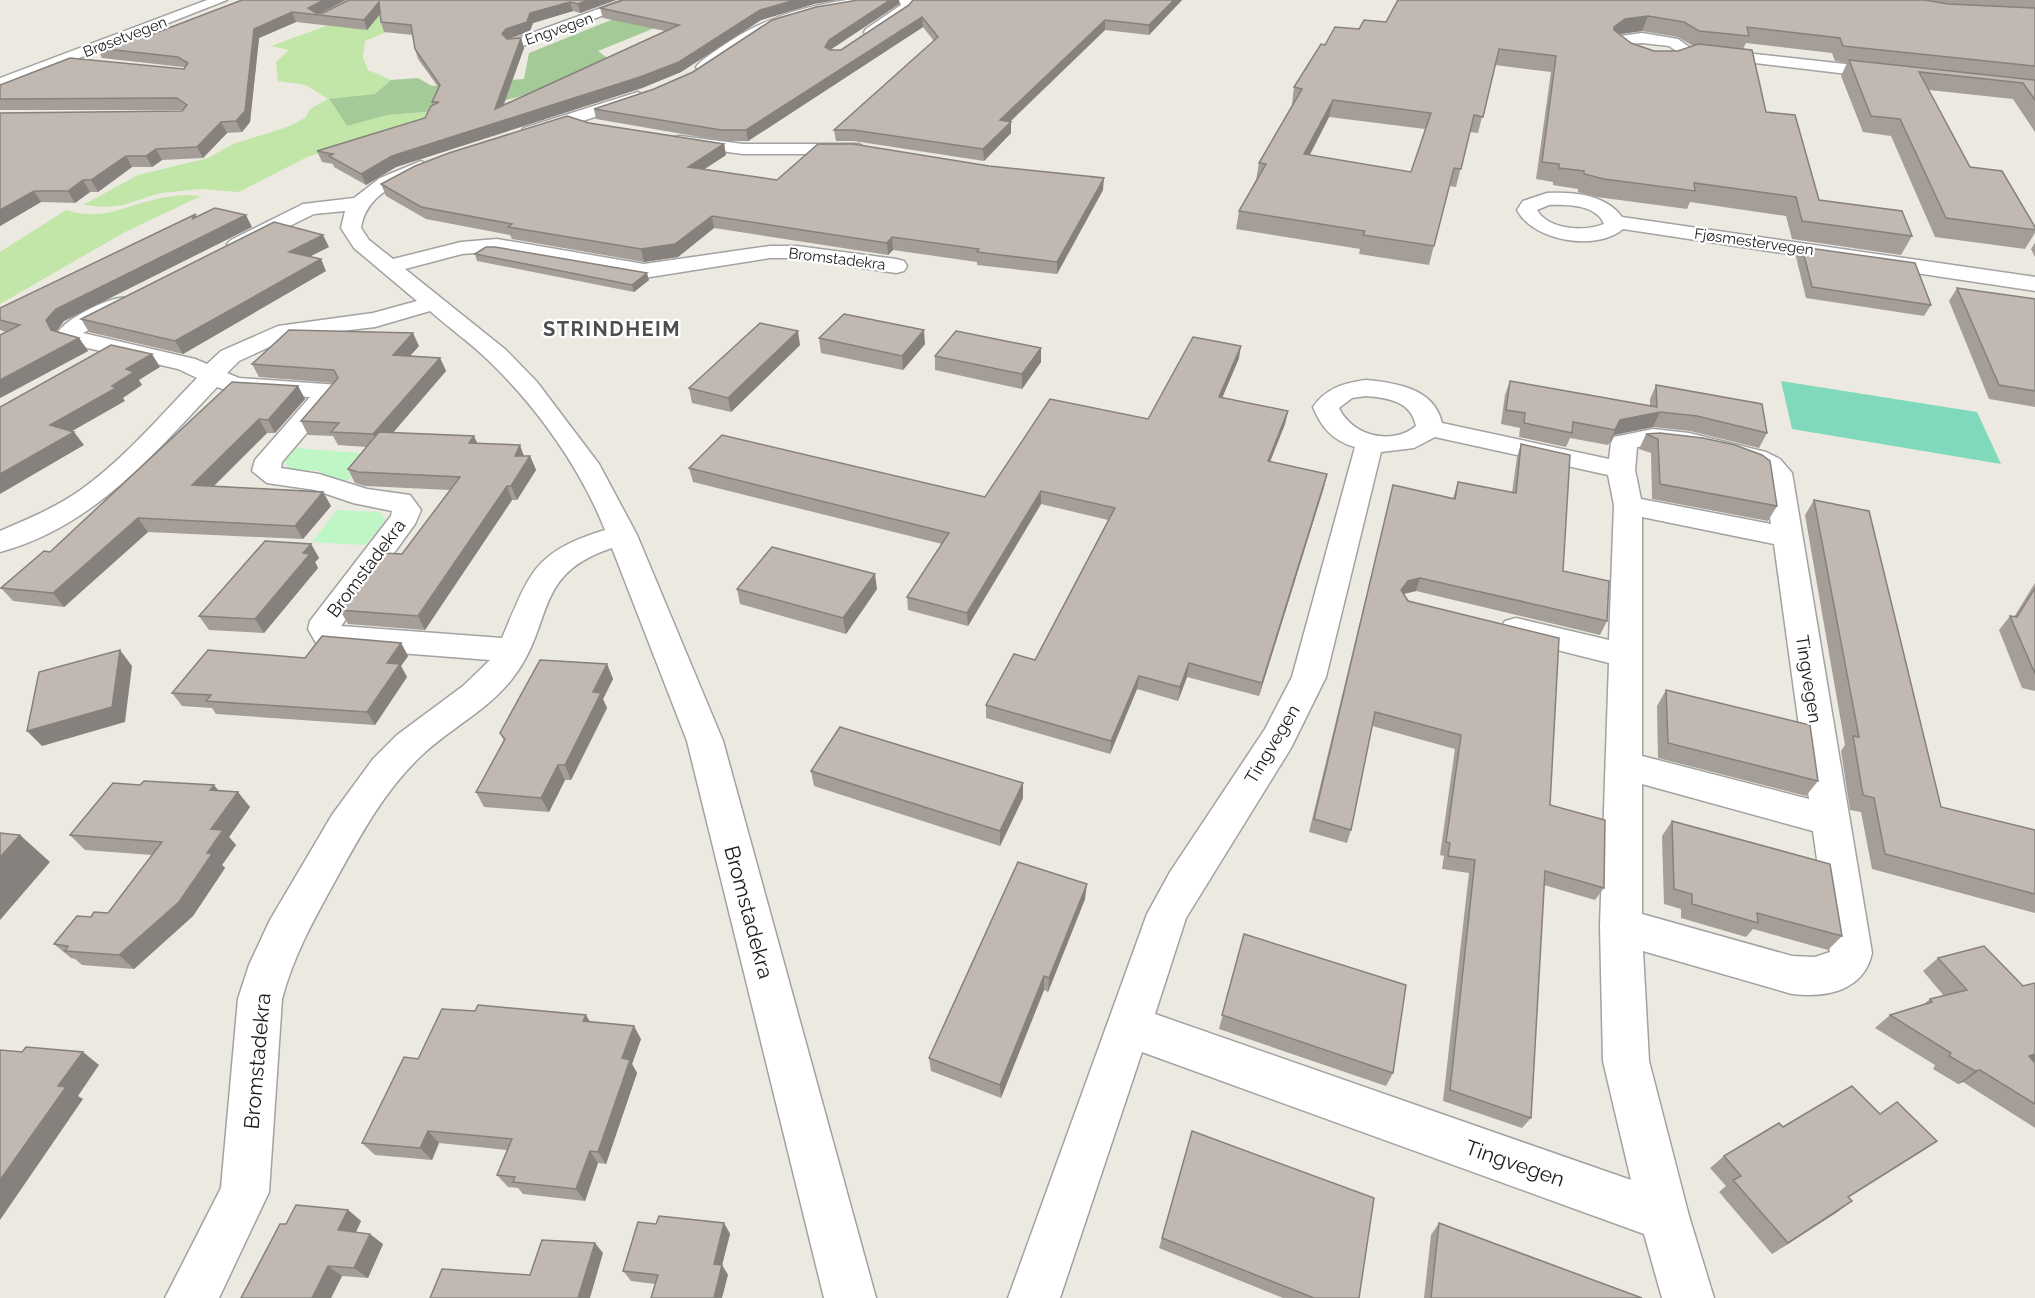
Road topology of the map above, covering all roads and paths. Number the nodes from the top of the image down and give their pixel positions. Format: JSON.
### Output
{"nodes":[{"id":1,"x":220,"y":0,"type":"edge"},
{"id":2,"x":636,"y":0,"type":"edge"},
{"id":3,"x":878,"y":0,"type":"edge"},
{"id":4,"x":906,"y":0,"type":"edge"},
{"id":5,"x":855,"y":42,"type":"edge"},
{"id":6,"x":515,"y":44,"type":"edge"},
{"id":7,"x":1688,"y":52,"type":"edge"},
{"id":8,"x":63,"y":60,"type":"junction"},
{"id":9,"x":94,"y":64,"type":"edge"},
{"id":10,"x":1910,"y":76,"type":"edge"},
{"id":11,"x":0,"y":84,"type":"edge"},
{"id":12,"x":569,"y":119,"type":"junction"},
{"id":13,"x":603,"y":128,"type":"edge"},
{"id":14,"x":657,"y":137,"type":"edge"},
{"id":15,"x":503,"y":141,"type":"edge"},
{"id":16,"x":873,"y":151,"type":"edge"},
{"id":17,"x":447,"y":158,"type":"edge"},
{"id":18,"x":359,"y":204,"type":"junction"},
{"id":19,"x":1615,"y":222,"type":"dead end"},
{"id":20,"x":219,"y":253,"type":"edge"},
{"id":21,"x":896,"y":266,"type":"dead end"},
{"id":22,"x":389,"y":267,"type":"junction"},
{"id":23,"x":2035,"y":284,"type":"edge"},
{"id":24,"x":137,"y":295,"type":"edge"},
{"id":25,"x":434,"y":303,"type":"junction"},
{"id":26,"x":115,"y":348,"type":"junction"},
{"id":27,"x":84,"y":366,"type":"edge"},
{"id":28,"x":213,"y":376,"type":"junction"},
{"id":29,"x":1430,"y":428,"type":"junction"},
{"id":30,"x":1370,"y":442,"type":"junction"},
{"id":31,"x":1624,"y":487,"type":"junction"},
{"id":32,"x":622,"y":535,"type":"junction"},
{"id":33,"x":1787,"y":537,"type":"junction"},
{"id":34,"x":0,"y":542,"type":"edge"},
{"id":35,"x":1492,"y":623,"type":"edge"},
{"id":36,"x":513,"y":650,"type":"junction"},
{"id":37,"x":1625,"y":656,"type":"junction"},
{"id":38,"x":1623,"y":765,"type":"junction"},
{"id":39,"x":1832,"y":821,"type":"junction"},
{"id":40,"x":1621,"y":926,"type":"junction"},
{"id":41,"x":1128,"y":1026,"type":"junction"},
{"id":42,"x":1664,"y":1216,"type":"junction"},
{"id":43,"x":191,"y":1298,"type":"edge"},
{"id":44,"x":850,"y":1298,"type":"edge"},
{"id":45,"x":1034,"y":1298,"type":"edge"},
{"id":46,"x":1688,"y":1298,"type":"edge"}],
"edges":[{"from":1,"to":8,"type":"street","name":"Brøsetvegen"},
{"from":2,"to":6,"type":"street","name":"Engvegen"},
{"from":3,"to":12,"type":"street"},
{"from":4,"to":5,"type":"street"},
{"from":7,"to":10,"type":"street"},
{"from":8,"to":9,"type":"street","name":"Brøsetvegen"},
{"from":8,"to":11,"type":"street","name":"Brøsetvegen"},
{"from":12,"to":13,"type":"street"},
{"from":12,"to":15,"type":"street"},
{"from":14,"to":16,"type":"street"},
{"from":17,"to":18,"type":"street"},
{"from":18,"to":20,"type":"street"},
{"from":18,"to":22,"type":"street","name":"Bromstadekra"},
{"from":19,"to":23,"type":"street","name":"Fjøsmestervegen"},
{"from":21,"to":22,"type":"street","name":"Bromstadekra"},
{"from":22,"to":25,"type":"street","name":"Bromstadekra"},
{"from":24,"to":26,"type":"street","name":"Bromstadekra"},
{"from":25,"to":28,"type":"street"},
{"from":25,"to":32,"type":"street","name":"Bromstadekra"},
{"from":26,"to":27,"type":"street"},
{"from":26,"to":28,"type":"street","name":"Bromstadekra"},
{"from":28,"to":34,"type":"street"},
{"from":28,"to":36,"type":"street","name":"Bromstadekra"},
{"from":29,"to":30,"type":"street"},
{"from":29,"to":30,"type":"street"},
{"from":29,"to":31,"type":"street"},
{"from":30,"to":41,"type":"street","name":"Tingvegen"},
{"from":31,"to":33,"type":"street"},
{"from":31,"to":33,"type":"street","name":"Tingvegen"},
{"from":31,"to":37,"type":"street","name":"Tingvegen"},
{"from":32,"to":36,"type":"street","name":"Bromstadekra"},
{"from":32,"to":44,"type":"street","name":"Bromstadekra"},
{"from":33,"to":39,"type":"street","name":"Tingvegen"},
{"from":35,"to":37,"type":"street"},
{"from":36,"to":43,"type":"street","name":"Bromstadekra"},
{"from":37,"to":38,"type":"street","name":"Tingvegen"},
{"from":38,"to":39,"type":"street"},
{"from":38,"to":40,"type":"street","name":"Tingvegen"},
{"from":39,"to":40,"type":"street","name":"Tingvegen"},
{"from":40,"to":42,"type":"street","name":"Tingvegen"},
{"from":41,"to":42,"type":"street","name":"Tingvegen"},
{"from":41,"to":45,"type":"street","name":"Tingvegen"},
{"from":42,"to":46,"type":"street","name":"Tingvegen"}]}
